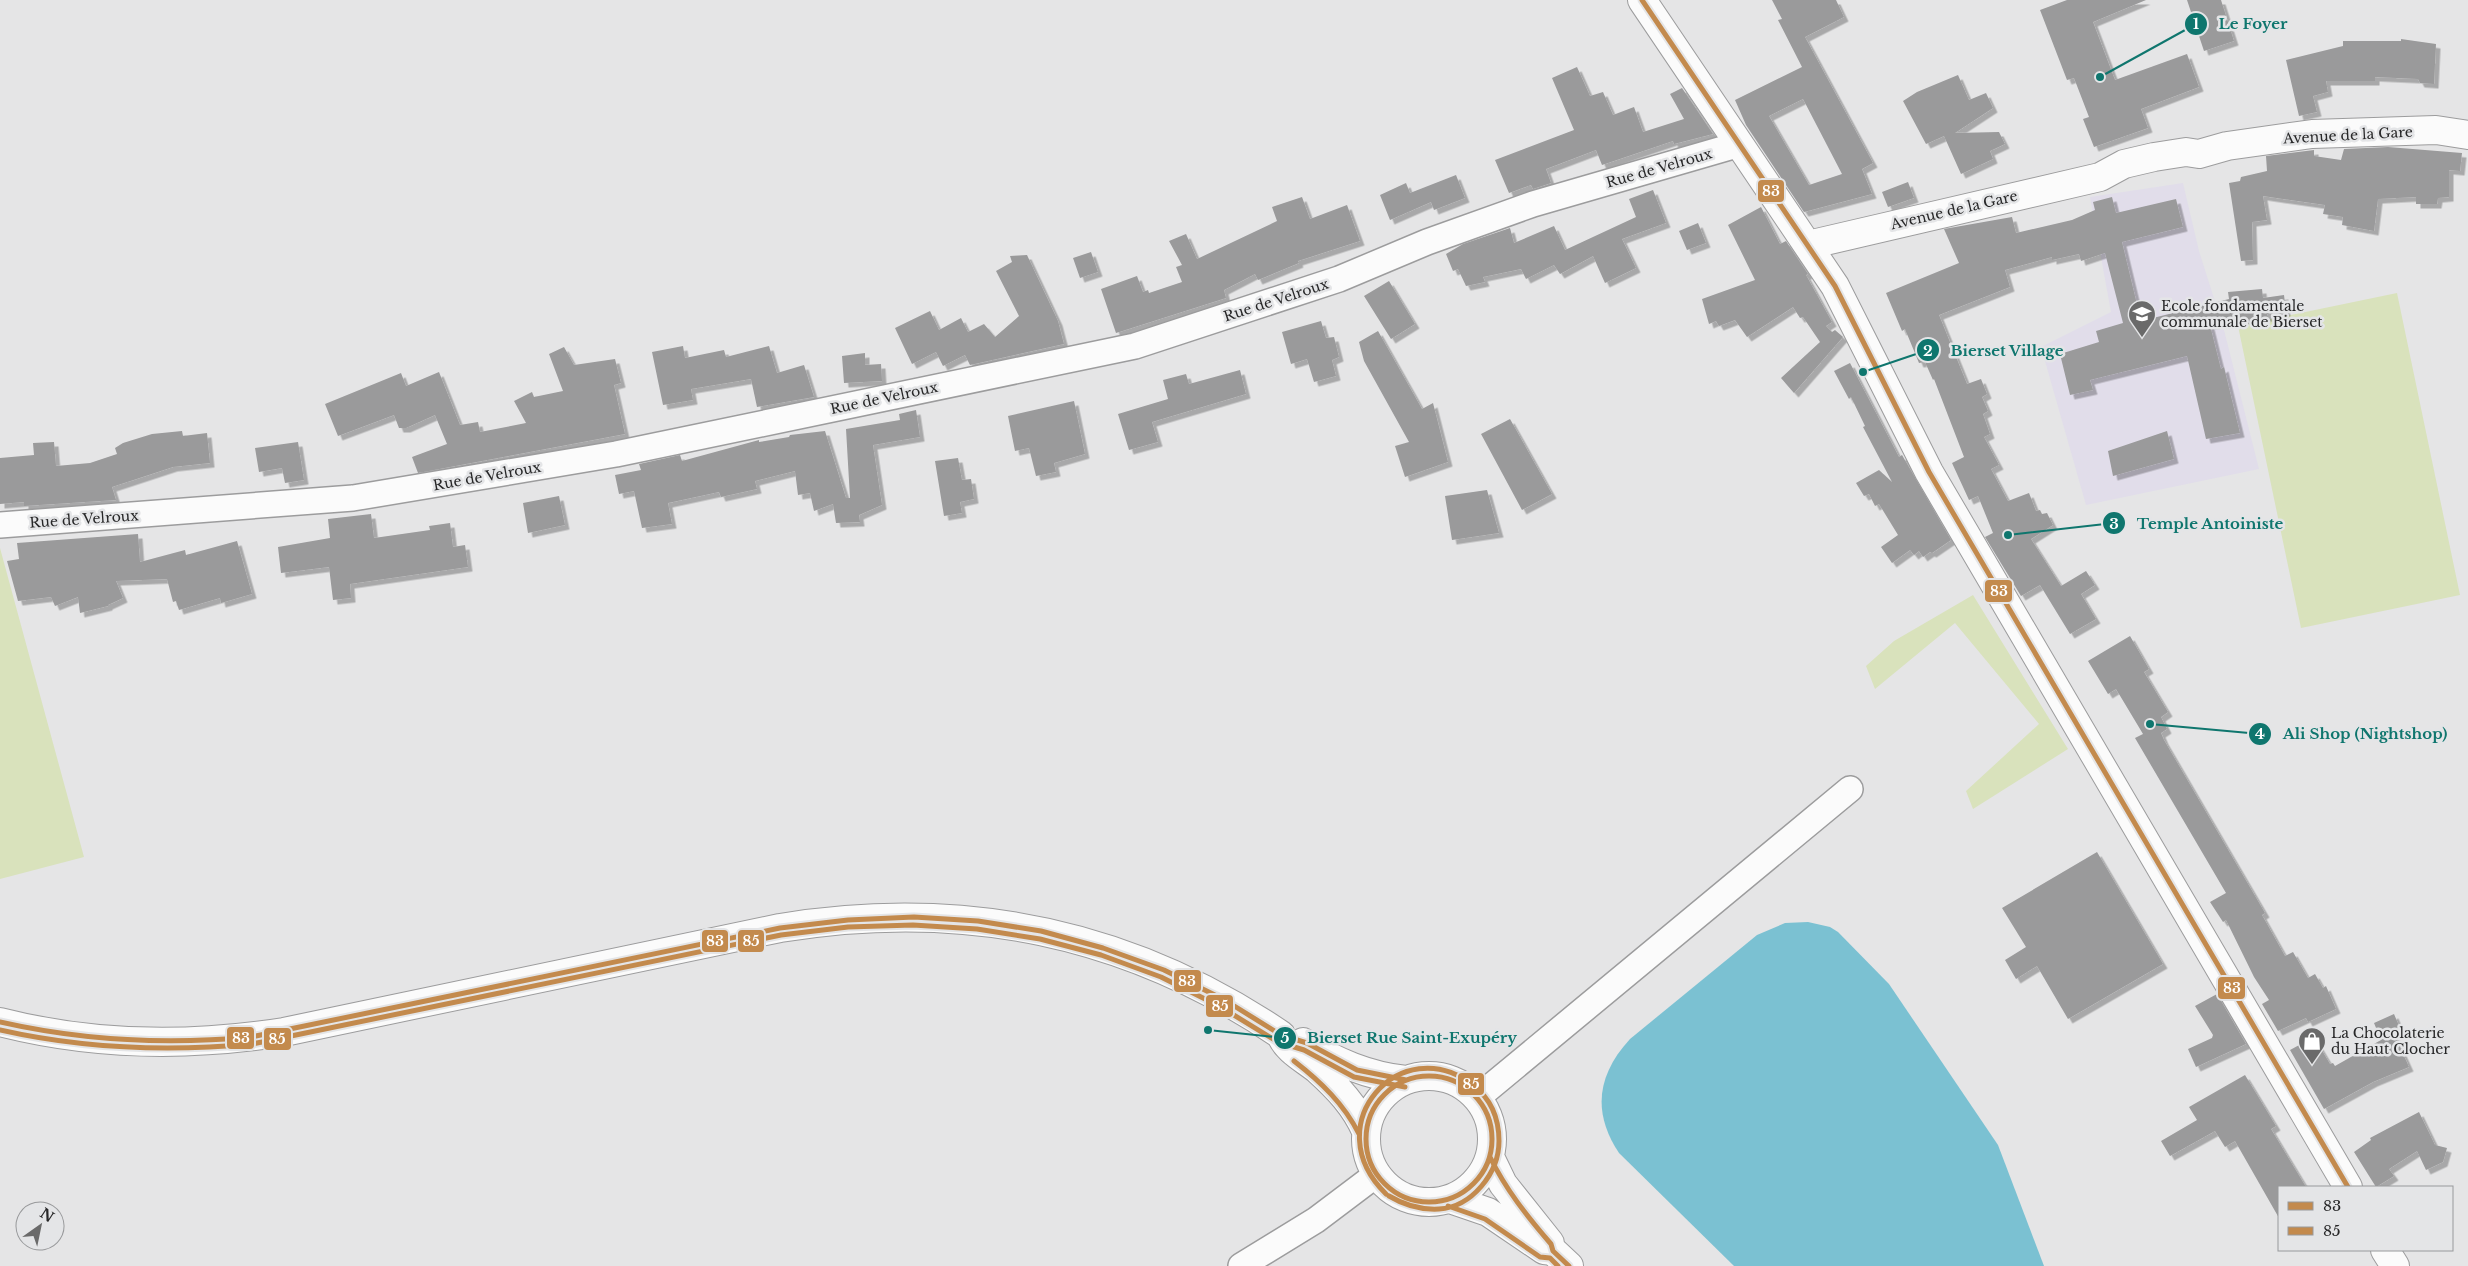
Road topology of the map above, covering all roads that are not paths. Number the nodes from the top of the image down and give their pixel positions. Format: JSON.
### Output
{"nodes":[{"id":1,"x":1642,"y":0,"type":"edge"},
{"id":2,"x":2468,"y":135,"type":"edge"},
{"id":3,"x":1740,"y":144,"type":"junction"},
{"id":4,"x":1808,"y":245,"type":"junction"},
{"id":5,"x":0,"y":525,"type":"edge"},
{"id":6,"x":1850,"y":789,"type":"dead end"},
{"id":7,"x":0,"y":1022,"type":"edge"},
{"id":8,"x":1281,"y":1035,"type":"junction"},
{"id":9,"x":1406,"y":1080,"type":"junction"},
{"id":10,"x":1477,"y":1098,"type":"junction"},
{"id":11,"x":1366,"y":1131,"type":"junction"},
{"id":12,"x":1490,"y":1157,"type":"junction"},
{"id":13,"x":1377,"y":1174,"type":"junction"},
{"id":14,"x":2347,"y":1186,"type":"edge"},
{"id":15,"x":1450,"y":1199,"type":"junction"},
{"id":16,"x":2386,"y":1251,"type":"edge"},
{"id":17,"x":1561,"y":1259,"type":"edge"},
{"id":18,"x":1242,"y":1266,"type":"edge"},
{"id":19,"x":2395,"y":1266,"type":"edge"}],
"edges":[{"from":1,"to":3,"type":"street"},
{"from":2,"to":4,"type":"street","name":"Avenue de la Gare"},
{"from":3,"to":4,"type":"street"},
{"from":3,"to":5,"type":"street","name":"Rue de Velroux"},
{"from":4,"to":14,"type":"street"},
{"from":6,"to":10,"type":"street"},
{"from":7,"to":8,"type":"street"},
{"from":8,"to":9,"type":"street"},
{"from":8,"to":11,"type":"street"},
{"from":9,"to":10,"type":"street"},
{"from":9,"to":11,"type":"street"},
{"from":10,"to":12,"type":"street"},
{"from":11,"to":13,"type":"street"},
{"from":12,"to":15,"type":"street"},
{"from":12,"to":17,"type":"street"},
{"from":13,"to":15,"type":"street"},
{"from":13,"to":18,"type":"street"},
{"from":15,"to":17,"type":"street"},
{"from":16,"to":19,"type":"street"}]}
